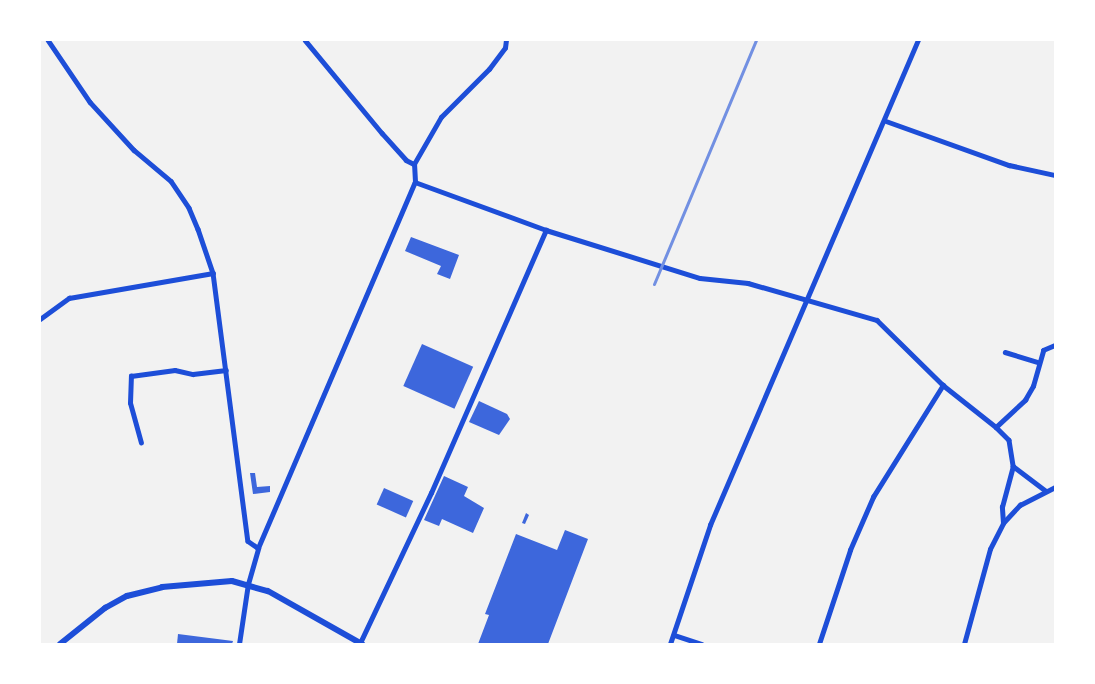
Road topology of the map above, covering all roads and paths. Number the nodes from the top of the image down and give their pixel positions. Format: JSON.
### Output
{"nodes":[{"id":1,"x":48,"y":40,"type":"edge"},
{"id":2,"x":306,"y":40,"type":"edge"},
{"id":3,"x":506,"y":40,"type":"edge"},
{"id":4,"x":918,"y":40,"type":"edge"},
{"id":5,"x":886,"y":120,"type":"junction"},
{"id":6,"x":414,"y":164,"type":"junction"},
{"id":7,"x":1055,"y":175,"type":"edge"},
{"id":8,"x":415,"y":182,"type":"junction"},
{"id":9,"x":546,"y":230,"type":"junction"},
{"id":10,"x":213,"y":274,"type":"junction"},
{"id":11,"x":807,"y":300,"type":"junction"},
{"id":12,"x":40,"y":319,"type":"edge"},
{"id":13,"x":1055,"y":345,"type":"edge"},
{"id":14,"x":1005,"y":352,"type":"dead end"},
{"id":15,"x":1038,"y":362,"type":"junction"},
{"id":16,"x":226,"y":370,"type":"junction"},
{"id":17,"x":943,"y":385,"type":"junction"},
{"id":18,"x":996,"y":427,"type":"junction"},
{"id":19,"x":141,"y":443,"type":"dead end"},
{"id":20,"x":1014,"y":466,"type":"junction"},
{"id":21,"x":1055,"y":487,"type":"edge"},
{"id":22,"x":1046,"y":491,"type":"junction"},
{"id":23,"x":1003,"y":523,"type":"junction"},
{"id":24,"x":258,"y":548,"type":"junction"},
{"id":25,"x":248,"y":584,"type":"junction"},
{"id":26,"x":674,"y":635,"type":"junction"},
{"id":27,"x":357,"y":643,"type":"edge"},
{"id":28,"x":60,"y":644,"type":"edge"},
{"id":29,"x":239,"y":644,"type":"edge"},
{"id":30,"x":670,"y":644,"type":"edge"},
{"id":31,"x":702,"y":644,"type":"edge"},
{"id":32,"x":819,"y":644,"type":"edge"},
{"id":33,"x":964,"y":644,"type":"edge"}],
"edges":[{"from":1,"to":10,"type":"street"},
{"from":2,"to":6,"type":"street"},
{"from":3,"to":6,"type":"street"},
{"from":4,"to":5,"type":"street"},
{"from":5,"to":7,"type":"street"},
{"from":5,"to":11,"type":"street"},
{"from":6,"to":8,"type":"street"},
{"from":8,"to":9,"type":"street"},
{"from":8,"to":24,"type":"street"},
{"from":9,"to":11,"type":"street"},
{"from":9,"to":27,"type":"street"},
{"from":10,"to":12,"type":"street"},
{"from":10,"to":16,"type":"street"},
{"from":11,"to":17,"type":"street"},
{"from":11,"to":26,"type":"street"},
{"from":13,"to":15,"type":"street"},
{"from":14,"to":15,"type":"street"},
{"from":15,"to":18,"type":"street"},
{"from":16,"to":19,"type":"street"},
{"from":16,"to":24,"type":"street"},
{"from":17,"to":18,"type":"street"},
{"from":17,"to":32,"type":"street"},
{"from":18,"to":20,"type":"street"},
{"from":20,"to":22,"type":"street"},
{"from":20,"to":23,"type":"street"},
{"from":21,"to":22,"type":"street"},
{"from":22,"to":23,"type":"street"},
{"from":23,"to":33,"type":"street"},
{"from":24,"to":25,"type":"street"},
{"from":25,"to":27,"type":"main road"},
{"from":25,"to":28,"type":"main road"},
{"from":25,"to":29,"type":"street"},
{"from":26,"to":30,"type":"street"},
{"from":26,"to":31,"type":"street"}]}
